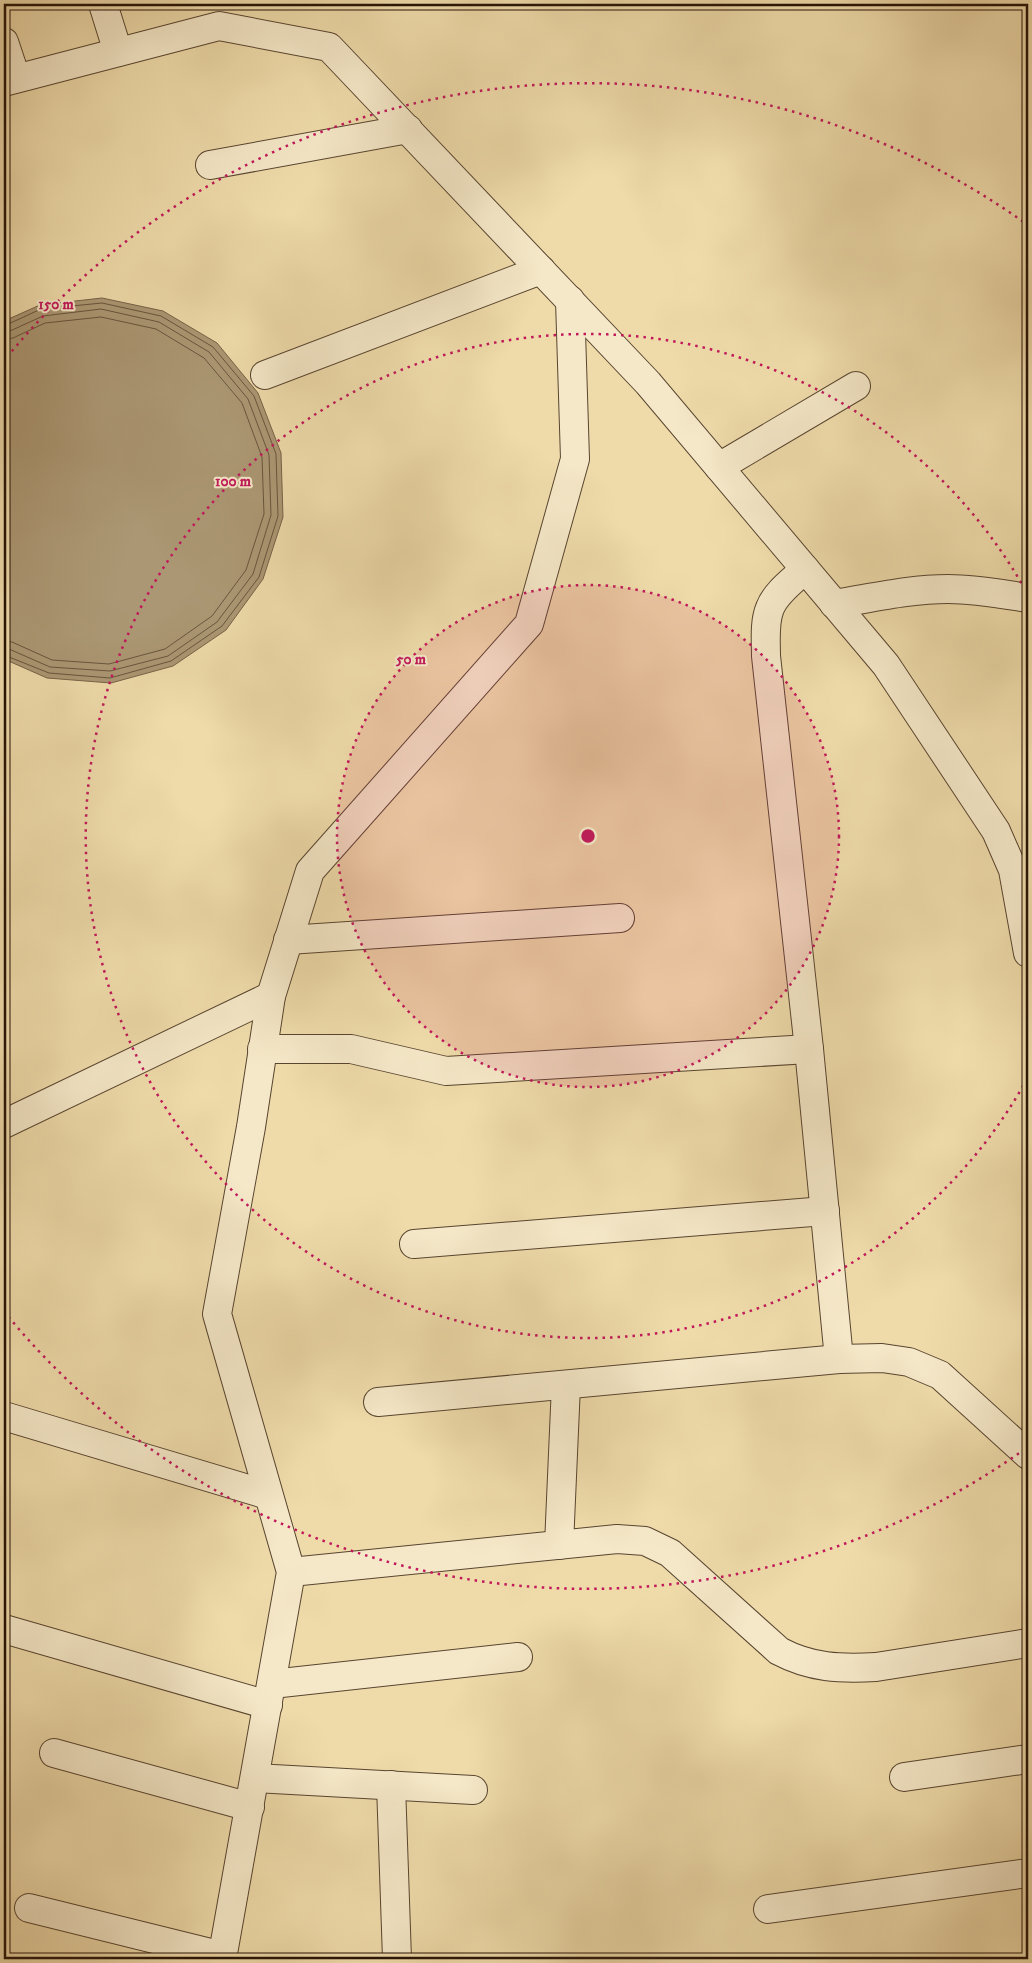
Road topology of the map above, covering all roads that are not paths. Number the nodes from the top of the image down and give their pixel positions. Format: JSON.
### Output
{"nodes":[{"id":1,"x":103,"y":4,"type":"edge"},
{"id":2,"x":216,"y":15,"type":"edge"},
{"id":3,"x":4,"y":42,"type":"edge"},
{"id":4,"x":118,"y":52,"type":"junction"},
{"id":5,"x":10,"y":80,"type":"edge"},
{"id":6,"x":408,"y":130,"type":"junction"},
{"id":7,"x":210,"y":164,"type":"dead end"},
{"id":8,"x":542,"y":270,"type":"junction"},
{"id":9,"x":570,"y":300,"type":"junction"},
{"id":10,"x":264,"y":375,"type":"dead end"},
{"id":11,"x":856,"y":386,"type":"dead end"},
{"id":12,"x":719,"y":467,"type":"junction"},
{"id":13,"x":805,"y":569,"type":"junction"},
{"id":14,"x":1028,"y":598,"type":"edge"},
{"id":15,"x":834,"y":604,"type":"junction"},
{"id":16,"x":620,"y":918,"type":"dead end"},
{"id":17,"x":288,"y":940,"type":"junction"},
{"id":18,"x":1028,"y":953,"type":"edge"},
{"id":19,"x":271,"y":996,"type":"junction"},
{"id":20,"x":262,"y":1049,"type":"junction"},
{"id":21,"x":808,"y":1049,"type":"junction"},
{"id":22,"x":4,"y":1124,"type":"edge"},
{"id":23,"x":824,"y":1211,"type":"junction"},
{"id":24,"x":414,"y":1244,"type":"dead end"},
{"id":25,"x":839,"y":1359,"type":"junction"},
{"id":26,"x":566,"y":1385,"type":"junction"},
{"id":27,"x":378,"y":1402,"type":"dead end"},
{"id":28,"x":4,"y":1416,"type":"edge"},
{"id":29,"x":1028,"y":1455,"type":"edge"},
{"id":30,"x":268,"y":1495,"type":"junction"},
{"id":31,"x":559,"y":1545,"type":"junction"},
{"id":32,"x":291,"y":1572,"type":"junction"},
{"id":33,"x":4,"y":1629,"type":"edge"},
{"id":34,"x":1028,"y":1643,"type":"edge"},
{"id":35,"x":518,"y":1657,"type":"dead end"},
{"id":36,"x":270,"y":1694,"type":"junction"},
{"id":37,"x":54,"y":1753,"type":"dead end"},
{"id":38,"x":1028,"y":1759,"type":"edge"},
{"id":39,"x":904,"y":1777,"type":"dead end"},
{"id":40,"x":255,"y":1778,"type":"junction"},
{"id":41,"x":392,"y":1785,"type":"junction"},
{"id":42,"x":472,"y":1790,"type":"dead end"},
{"id":43,"x":250,"y":1807,"type":"junction"},
{"id":44,"x":1028,"y":1873,"type":"edge"},
{"id":45,"x":29,"y":1908,"type":"dead end"},
{"id":46,"x":768,"y":1910,"type":"dead end"},
{"id":47,"x":223,"y":1957,"type":"edge"},
{"id":48,"x":398,"y":1959,"type":"edge"}],
"edges":[{"from":1,"to":4,"type":"street"},
{"from":2,"to":4,"type":"street"},
{"from":2,"to":6,"type":"street"},
{"from":3,"to":5,"type":"street"},
{"from":4,"to":5,"type":"street"},
{"from":6,"to":7,"type":"street"},
{"from":6,"to":8,"type":"street"},
{"from":8,"to":9,"type":"street"},
{"from":8,"to":10,"type":"street"},
{"from":9,"to":12,"type":"street"},
{"from":9,"to":17,"type":"street"},
{"from":11,"to":12,"type":"street"},
{"from":12,"to":13,"type":"street"},
{"from":13,"to":15,"type":"street"},
{"from":13,"to":21,"type":"street"},
{"from":14,"to":15,"type":"street"},
{"from":15,"to":18,"type":"street"},
{"from":16,"to":17,"type":"street"},
{"from":17,"to":19,"type":"street"},
{"from":19,"to":20,"type":"street"},
{"from":19,"to":22,"type":"street"},
{"from":20,"to":21,"type":"street"},
{"from":20,"to":30,"type":"street"},
{"from":21,"to":23,"type":"street"},
{"from":23,"to":24,"type":"street"},
{"from":23,"to":25,"type":"street"},
{"from":25,"to":26,"type":"street"},
{"from":25,"to":29,"type":"street"},
{"from":26,"to":27,"type":"street"},
{"from":26,"to":31,"type":"street"},
{"from":28,"to":30,"type":"street"},
{"from":30,"to":32,"type":"street"},
{"from":31,"to":32,"type":"street"},
{"from":31,"to":34,"type":"street"},
{"from":32,"to":36,"type":"street"},
{"from":33,"to":36,"type":"street"},
{"from":35,"to":36,"type":"street"},
{"from":36,"to":40,"type":"street"},
{"from":37,"to":43,"type":"street"},
{"from":38,"to":39,"type":"street"},
{"from":40,"to":41,"type":"street"},
{"from":40,"to":43,"type":"street"},
{"from":41,"to":42,"type":"street"},
{"from":41,"to":48,"type":"street"},
{"from":43,"to":47,"type":"street"},
{"from":44,"to":46,"type":"street"},
{"from":45,"to":47,"type":"street"}]}
